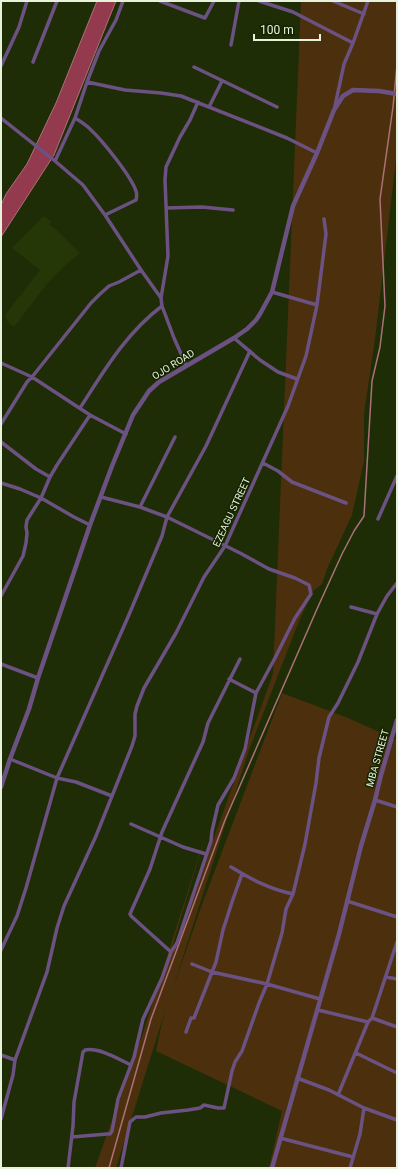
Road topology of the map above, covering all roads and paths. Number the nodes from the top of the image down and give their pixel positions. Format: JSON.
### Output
{"nodes":[{"id":1,"x":27,"y":1,"type":"edge"},
{"id":2,"x":57,"y":1,"type":"edge"},
{"id":3,"x":124,"y":1,"type":"edge"},
{"id":4,"x":160,"y":1,"type":"edge"},
{"id":5,"x":214,"y":1,"type":"edge"},
{"id":6,"x":239,"y":1,"type":"edge"},
{"id":7,"x":259,"y":1,"type":"edge"},
{"id":8,"x":333,"y":1,"type":"edge"},
{"id":9,"x":368,"y":1,"type":"edge"},
{"id":10,"x":364,"y":14,"type":"junction"},
{"id":11,"x":354,"y":43,"type":"junction"},
{"id":12,"x":231,"y":45,"type":"dead end"},
{"id":13,"x":33,"y":62,"type":"dead end"},
{"id":14,"x":1,"y":66,"type":"edge"},
{"id":15,"x":194,"y":67,"type":"dead end"},
{"id":16,"x":222,"y":80,"type":"junction"},
{"id":17,"x":87,"y":82,"type":"junction"},
{"id":18,"x":397,"y":94,"type":"edge"},
{"id":19,"x":198,"y":102,"type":"junction"},
{"id":20,"x":209,"y":107,"type":"junction"},
{"id":21,"x":277,"y":107,"type":"dead end"},
{"id":22,"x":334,"y":110,"type":"junction"},
{"id":23,"x":1,"y":118,"type":"edge"},
{"id":24,"x":75,"y":118,"type":"junction"},
{"id":25,"x":317,"y":153,"type":"junction"},
{"id":26,"x":55,"y":161,"type":"junction"},
{"id":27,"x":166,"y":208,"type":"junction"},
{"id":28,"x":233,"y":210,"type":"dead end"},
{"id":29,"x":105,"y":215,"type":"junction"},
{"id":30,"x":324,"y":219,"type":"dead end"},
{"id":31,"x":141,"y":270,"type":"junction"},
{"id":32,"x":272,"y":292,"type":"junction"},
{"id":33,"x":161,"y":298,"type":"junction"},
{"id":34,"x":317,"y":305,"type":"junction"},
{"id":35,"x":162,"y":306,"type":"junction"},
{"id":36,"x":234,"y":338,"type":"junction"},
{"id":37,"x":250,"y":351,"type":"junction"},
{"id":38,"x":1,"y":363,"type":"edge"},
{"id":39,"x":186,"y":365,"type":"junction"},
{"id":40,"x":32,"y":377,"type":"junction"},
{"id":41,"x":297,"y":379,"type":"junction"},
{"id":42,"x":80,"y":408,"type":"junction"},
{"id":43,"x":90,"y":415,"type":"junction"},
{"id":44,"x":1,"y":424,"type":"edge"},
{"id":45,"x":126,"y":434,"type":"junction"},
{"id":46,"x":175,"y":437,"type":"dead end"},
{"id":47,"x":1,"y":442,"type":"edge"},
{"id":48,"x":263,"y":463,"type":"junction"},
{"id":49,"x":397,"y":476,"type":"edge"},
{"id":50,"x":50,"y":477,"type":"junction"},
{"id":51,"x":1,"y":483,"type":"edge"},
{"id":52,"x":101,"y":497,"type":"junction"},
{"id":53,"x":41,"y":498,"type":"junction"},
{"id":54,"x":346,"y":503,"type":"dead end"},
{"id":55,"x":140,"y":507,"type":"junction"},
{"id":56,"x":167,"y":517,"type":"junction"},
{"id":57,"x":378,"y":519,"type":"dead end"},
{"id":58,"x":90,"y":525,"type":"junction"},
{"id":59,"x":226,"y":546,"type":"junction"},
{"id":60,"x":397,"y":583,"type":"edge"},
{"id":61,"x":1,"y":596,"type":"edge"},
{"id":62,"x":351,"y":607,"type":"dead end"},
{"id":63,"x":377,"y":614,"type":"junction"},
{"id":64,"x":240,"y":659,"type":"dead end"},
{"id":65,"x":1,"y":664,"type":"edge"},
{"id":66,"x":38,"y":678,"type":"junction"},
{"id":67,"x":229,"y":680,"type":"junction"},
{"id":68,"x":256,"y":693,"type":"junction"},
{"id":69,"x":397,"y":720,"type":"edge"},
{"id":70,"x":10,"y":759,"type":"junction"},
{"id":71,"x":57,"y":778,"type":"junction"},
{"id":72,"x":1,"y":787,"type":"edge"},
{"id":73,"x":112,"y":796,"type":"junction"},
{"id":74,"x":375,"y":800,"type":"junction"},
{"id":75,"x":397,"y":807,"type":"edge"},
{"id":76,"x":131,"y":824,"type":"dead end"},
{"id":77,"x":160,"y":837,"type":"junction"},
{"id":78,"x":206,"y":854,"type":"junction"},
{"id":79,"x":231,"y":867,"type":"dead end"},
{"id":80,"x":242,"y":874,"type":"junction"},
{"id":81,"x":293,"y":894,"type":"junction"},
{"id":82,"x":347,"y":901,"type":"junction"},
{"id":83,"x":397,"y":911,"type":"edge"},
{"id":84,"x":396,"y":917,"type":"edge"},
{"id":85,"x":397,"y":942,"type":"edge"},
{"id":86,"x":1,"y":950,"type":"edge"},
{"id":87,"x":171,"y":952,"type":"junction"},
{"id":88,"x":192,"y":964,"type":"dead end"},
{"id":89,"x":212,"y":972,"type":"junction"},
{"id":90,"x":386,"y":977,"type":"junction"},
{"id":91,"x":397,"y":979,"type":"edge"},
{"id":92,"x":267,"y":984,"type":"junction"},
{"id":93,"x":320,"y":999,"type":"junction"},
{"id":94,"x":318,"y":1010,"type":"junction"},
{"id":95,"x":372,"y":1018,"type":"junction"},
{"id":96,"x":368,"y":1022,"type":"junction"},
{"id":97,"x":397,"y":1027,"type":"edge"},
{"id":98,"x":186,"y":1032,"type":"dead end"},
{"id":99,"x":356,"y":1053,"type":"junction"},
{"id":100,"x":1,"y":1054,"type":"edge"},
{"id":101,"x":15,"y":1060,"type":"junction"},
{"id":102,"x":131,"y":1065,"type":"junction"},
{"id":103,"x":397,"y":1073,"type":"edge"},
{"id":104,"x":297,"y":1078,"type":"junction"},
{"id":105,"x":338,"y":1095,"type":"junction"},
{"id":106,"x":364,"y":1108,"type":"junction"},
{"id":107,"x":1,"y":1119,"type":"edge"},
{"id":108,"x":397,"y":1120,"type":"edge"},
{"id":109,"x":72,"y":1137,"type":"junction"},
{"id":110,"x":280,"y":1138,"type":"junction"},
{"id":111,"x":353,"y":1158,"type":"junction"},
{"id":112,"x":68,"y":1168,"type":"edge"},
{"id":113,"x":121,"y":1168,"type":"edge"},
{"id":114,"x":272,"y":1168,"type":"edge"},
{"id":115,"x":350,"y":1168,"type":"edge"}],
"edges":[{"from":1,"to":14,"type":"street"},
{"from":2,"to":13,"type":"street"},
{"from":3,"to":17,"type":"street"},
{"from":4,"to":5,"type":"street"},
{"from":6,"to":12,"type":"street"},
{"from":7,"to":11,"type":"street"},
{"from":8,"to":10,"type":"street"},
{"from":9,"to":10,"type":"street"},
{"from":10,"to":11,"type":"street"},
{"from":11,"to":22,"type":"street"},
{"from":15,"to":16,"type":"street"},
{"from":16,"to":20,"type":"street"},
{"from":16,"to":21,"type":"street"},
{"from":17,"to":19,"type":"street"},
{"from":17,"to":24,"type":"street"},
{"from":18,"to":22,"type":"street","name":"OJO ROAD"},
{"from":19,"to":20,"type":"street"},
{"from":19,"to":27,"type":"street"},
{"from":20,"to":25,"type":"street"},
{"from":22,"to":25,"type":"street","name":"OJO ROAD"},
{"from":23,"to":26,"type":"street"},
{"from":24,"to":26,"type":"street"},
{"from":24,"to":29,"type":"street"},
{"from":25,"to":32,"type":"street","name":"OJO ROAD"},
{"from":26,"to":29,"type":"street"},
{"from":27,"to":28,"type":"street"},
{"from":27,"to":33,"type":"street"},
{"from":29,"to":31,"type":"street"},
{"from":30,"to":34,"type":"street","name":"EZEAGU STREET"},
{"from":31,"to":33,"type":"street"},
{"from":31,"to":40,"type":"street"},
{"from":32,"to":34,"type":"street"},
{"from":32,"to":36,"type":"street","name":"OJO ROAD"},
{"from":33,"to":35,"type":"street"},
{"from":34,"to":41,"type":"street","name":"EZEAGU STREET"},
{"from":35,"to":39,"type":"street"},
{"from":35,"to":42,"type":"street"},
{"from":36,"to":37,"type":"street"},
{"from":36,"to":39,"type":"street","name":"OJO ROAD"},
{"from":37,"to":41,"type":"street"},
{"from":37,"to":56,"type":"street"},
{"from":38,"to":40,"type":"street"},
{"from":39,"to":45,"type":"street","name":"OJO ROAD"},
{"from":40,"to":42,"type":"street"},
{"from":40,"to":44,"type":"street"},
{"from":41,"to":48,"type":"street","name":"EZEAGU STREET"},
{"from":42,"to":43,"type":"street"},
{"from":43,"to":45,"type":"street"},
{"from":43,"to":50,"type":"street"},
{"from":45,"to":52,"type":"street","name":"OJO ROAD"},
{"from":46,"to":55,"type":"street"},
{"from":47,"to":50,"type":"street"},
{"from":48,"to":54,"type":"street"},
{"from":48,"to":59,"type":"street","name":"EZEAGU STREET"},
{"from":49,"to":57,"type":"street"},
{"from":50,"to":53,"type":"street"},
{"from":51,"to":53,"type":"street"},
{"from":52,"to":55,"type":"street"},
{"from":52,"to":58,"type":"street","name":"OJO ROAD"},
{"from":53,"to":58,"type":"street"},
{"from":53,"to":61,"type":"street"},
{"from":55,"to":56,"type":"street"},
{"from":56,"to":59,"type":"street"},
{"from":56,"to":71,"type":"street"},
{"from":58,"to":66,"type":"street","name":"OJO ROAD"},
{"from":59,"to":68,"type":"street"},
{"from":59,"to":73,"type":"street","name":"EZEAGU STREET"},
{"from":60,"to":63,"type":"street"},
{"from":62,"to":63,"type":"street"},
{"from":63,"to":81,"type":"street"},
{"from":64,"to":67,"type":"street"},
{"from":65,"to":66,"type":"street"},
{"from":66,"to":70,"type":"street","name":"OJO ROAD"},
{"from":67,"to":68,"type":"street"},
{"from":67,"to":77,"type":"street"},
{"from":68,"to":78,"type":"street"},
{"from":69,"to":74,"type":"street","name":"MBA STREET"},
{"from":70,"to":71,"type":"street"},
{"from":70,"to":72,"type":"street","name":"OJO ROAD"},
{"from":71,"to":73,"type":"street"},
{"from":71,"to":86,"type":"street"},
{"from":73,"to":101,"type":"street","name":"EZEAGU STREET"},
{"from":74,"to":75,"type":"street"},
{"from":74,"to":82,"type":"street","name":"MBA STREET"},
{"from":76,"to":77,"type":"street"},
{"from":77,"to":78,"type":"street"},
{"from":77,"to":87,"type":"street"},
{"from":78,"to":87,"type":"street"},
{"from":79,"to":80,"type":"street"},
{"from":80,"to":81,"type":"street"},
{"from":80,"to":89,"type":"street"},
{"from":81,"to":92,"type":"street"},
{"from":82,"to":84,"type":"street"},
{"from":82,"to":93,"type":"street","name":"MBA STREET"},
{"from":83,"to":84,"type":"street"},
{"from":85,"to":90,"type":"street"},
{"from":87,"to":102,"type":"street"},
{"from":88,"to":89,"type":"street"},
{"from":89,"to":92,"type":"street"},
{"from":89,"to":98,"type":"street"},
{"from":90,"to":91,"type":"street"},
{"from":90,"to":95,"type":"street"},
{"from":92,"to":93,"type":"street"},
{"from":92,"to":113,"type":"street"},
{"from":93,"to":94,"type":"street","name":"MBA STREET"},
{"from":94,"to":96,"type":"street"},
{"from":94,"to":104,"type":"street","name":"MBA STREET"},
{"from":95,"to":96,"type":"street"},
{"from":95,"to":97,"type":"street"},
{"from":96,"to":99,"type":"street"},
{"from":99,"to":103,"type":"street"},
{"from":99,"to":105,"type":"street"},
{"from":100,"to":101,"type":"street"},
{"from":101,"to":107,"type":"street","name":"EZEAGU STREET"},
{"from":102,"to":109,"type":"street"},
{"from":102,"to":109,"type":"street"},
{"from":104,"to":105,"type":"street"},
{"from":104,"to":110,"type":"street","name":"MBA STREET"},
{"from":105,"to":106,"type":"street"},
{"from":106,"to":108,"type":"street"},
{"from":106,"to":111,"type":"street"},
{"from":109,"to":112,"type":"street"},
{"from":110,"to":111,"type":"street"},
{"from":110,"to":114,"type":"street","name":"MBA STREET"},
{"from":111,"to":115,"type":"street"}]}
